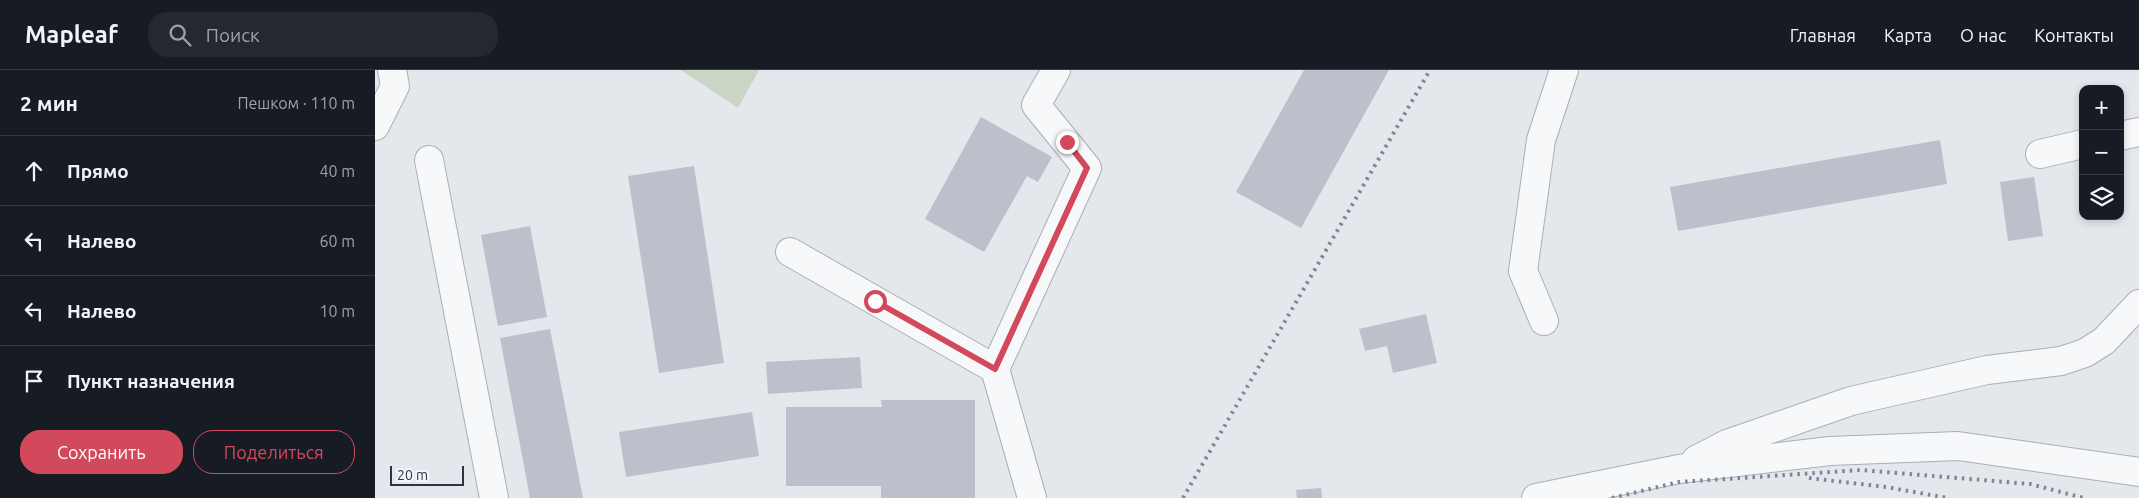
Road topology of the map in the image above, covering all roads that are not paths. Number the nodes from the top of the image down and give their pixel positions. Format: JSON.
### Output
{"nodes":[{"id":1,"x":392,"y":70,"type":"edge"},
{"id":2,"x":1056,"y":70,"type":"edge"},
{"id":3,"x":1564,"y":70,"type":"edge"},
{"id":4,"x":375,"y":126,"type":"edge"},
{"id":5,"x":2139,"y":132,"type":"edge"},
{"id":6,"x":2124,"y":135,"type":"edge"},
{"id":7,"x":2079,"y":145,"type":"edge"},
{"id":8,"x":2039,"y":154,"type":"dead end"},
{"id":9,"x":429,"y":160,"type":"dead end"},
{"id":10,"x":790,"y":252,"type":"dead end"},
{"id":11,"x":2139,"y":304,"type":"edge"},
{"id":12,"x":1544,"y":321,"type":"dead end"},
{"id":13,"x":995,"y":369,"type":"junction"},
{"id":14,"x":1679,"y":469,"type":"junction"},
{"id":15,"x":2139,"y":472,"type":"edge"},
{"id":16,"x":494,"y":498,"type":"edge"},
{"id":17,"x":1032,"y":498,"type":"edge"},
{"id":18,"x":1536,"y":498,"type":"edge"}],
"edges":[{"from":1,"to":4,"type":"lane"},
{"from":2,"to":13,"type":"lane"},
{"from":3,"to":12,"type":"lane"},
{"from":5,"to":6,"type":"lane"},
{"from":7,"to":8,"type":"lane"},
{"from":9,"to":16,"type":"lane"},
{"from":10,"to":13,"type":"lane"},
{"from":11,"to":14,"type":"lane"},
{"from":13,"to":17,"type":"lane"},
{"from":14,"to":15,"type":"lane"},
{"from":14,"to":18,"type":"lane"}]}
